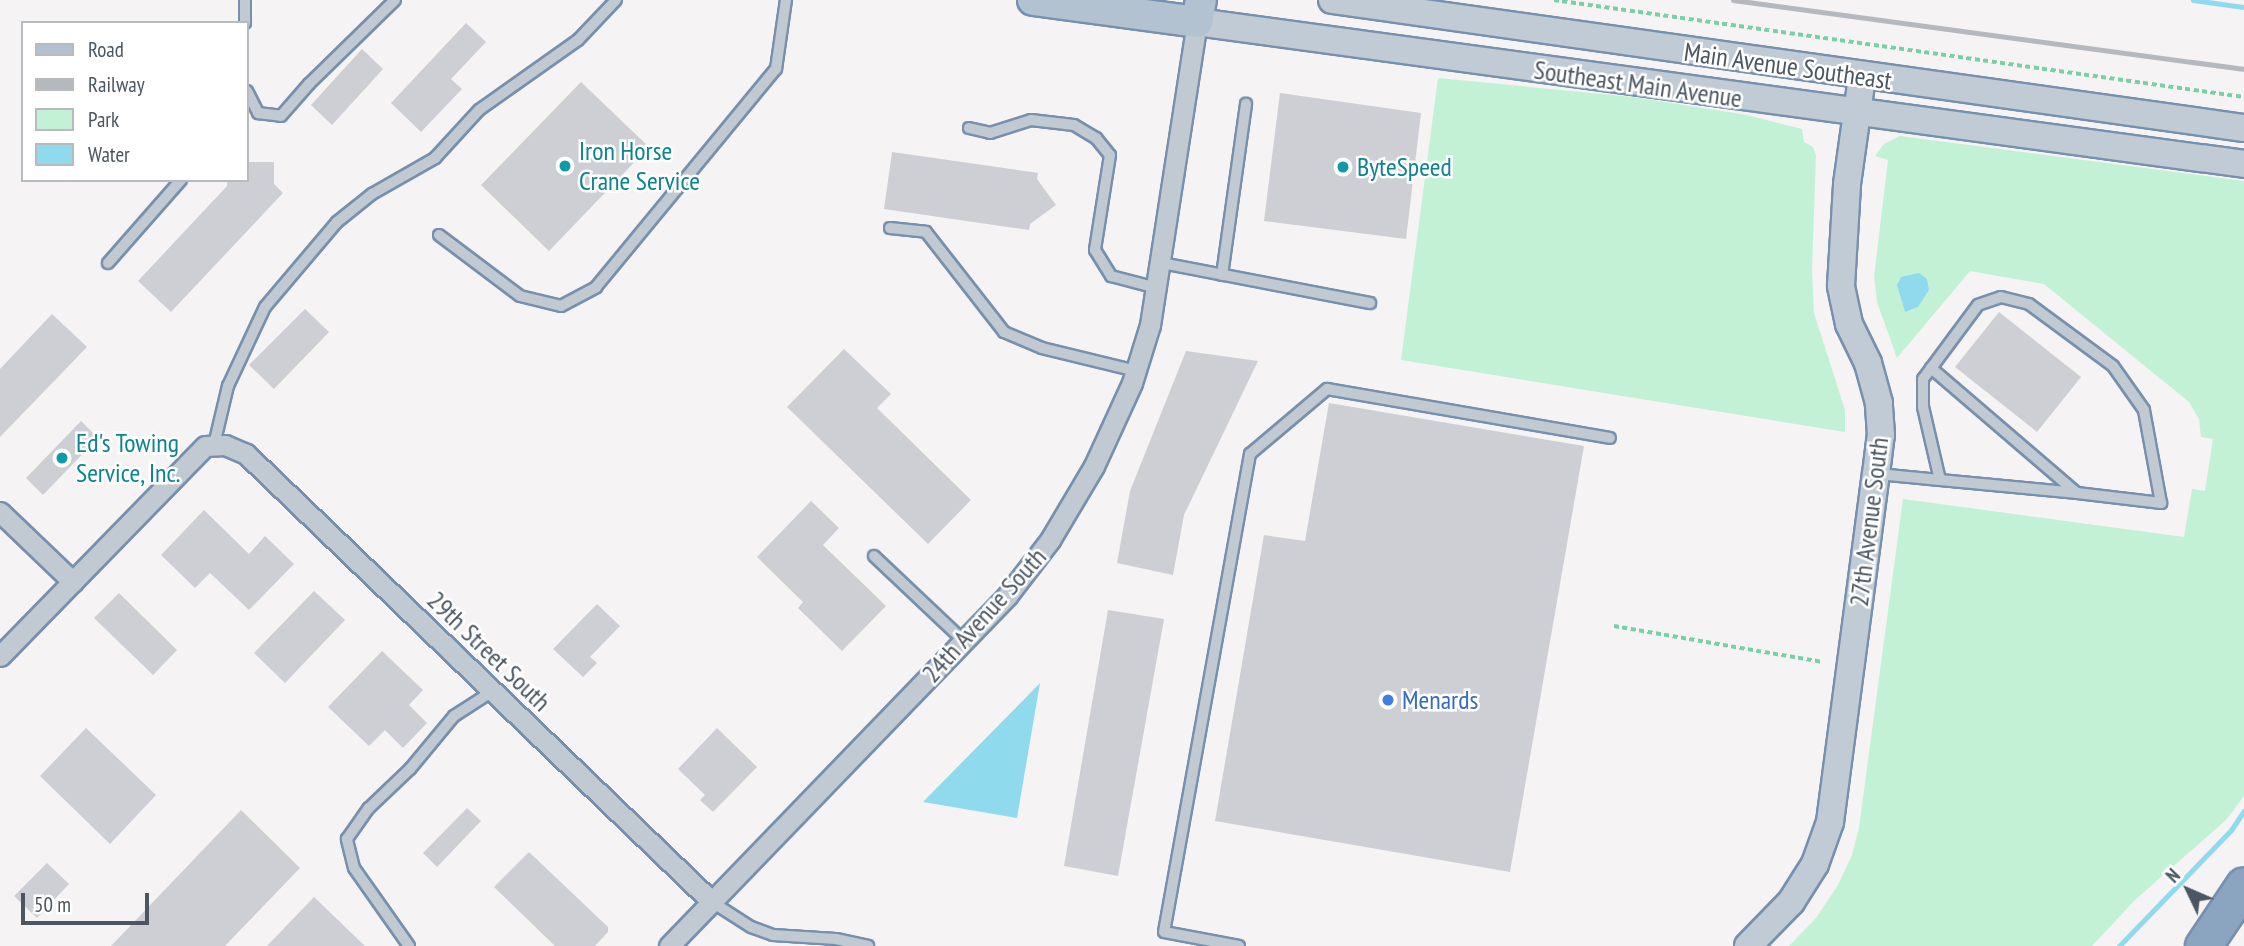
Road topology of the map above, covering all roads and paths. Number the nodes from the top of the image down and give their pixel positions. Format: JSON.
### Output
{"nodes":[{"id":1,"x":245,"y":0,"type":"edge"},
{"id":2,"x":395,"y":0,"type":"edge"},
{"id":3,"x":615,"y":0,"type":"edge"},
{"id":4,"x":786,"y":0,"type":"edge"},
{"id":5,"x":1032,"y":0,"type":"edge"},
{"id":6,"x":1332,"y":0,"type":"edge"},
{"id":7,"x":1554,"y":0,"type":"edge"},
{"id":8,"x":1199,"y":11,"type":"edge"},
{"id":9,"x":245,"y":21,"type":"edge"},
{"id":10,"x":1862,"y":77,"type":"junction"},
{"id":11,"x":2244,"y":97,"type":"edge"},
{"id":12,"x":248,"y":99,"type":"edge"},
{"id":13,"x":1247,"y":104,"type":"dead end"},
{"id":14,"x":1857,"y":114,"type":"junction"},
{"id":15,"x":969,"y":128,"type":"dead end"},
{"id":16,"x":2244,"y":128,"type":"edge"},
{"id":17,"x":2244,"y":164,"type":"edge"},
{"id":18,"x":179,"y":182,"type":"edge"},
{"id":19,"x":890,"y":228,"type":"dead end"},
{"id":20,"x":439,"y":235,"type":"dead end"},
{"id":21,"x":108,"y":263,"type":"dead end"},
{"id":22,"x":1162,"y":263,"type":"junction"},
{"id":23,"x":1222,"y":275,"type":"junction"},
{"id":24,"x":1157,"y":289,"type":"junction"},
{"id":25,"x":1370,"y":303,"type":"dead end"},
{"id":26,"x":1931,"y":368,"type":"junction"},
{"id":27,"x":1136,"y":371,"type":"junction"},
{"id":28,"x":1610,"y":438,"type":"dead end"},
{"id":29,"x":219,"y":445,"type":"junction"},
{"id":30,"x":1876,"y":474,"type":"junction"},
{"id":31,"x":1940,"y":480,"type":"junction"},
{"id":32,"x":2077,"y":494,"type":"junction"},
{"id":33,"x":0,"y":512,"type":"edge"},
{"id":34,"x":874,"y":556,"type":"dead end"},
{"id":35,"x":73,"y":582,"type":"junction"},
{"id":36,"x":1614,"y":626,"type":"dead end"},
{"id":37,"x":964,"y":641,"type":"junction"},
{"id":38,"x":0,"y":656,"type":"edge"},
{"id":39,"x":1823,"y":662,"type":"dead end"},
{"id":40,"x":493,"y":691,"type":"junction"},
{"id":41,"x":2244,"y":885,"type":"edge"},
{"id":42,"x":712,"y":902,"type":"junction"},
{"id":43,"x":409,"y":946,"type":"edge"},
{"id":44,"x":669,"y":946,"type":"edge"},
{"id":45,"x":868,"y":946,"type":"edge"},
{"id":46,"x":1239,"y":946,"type":"edge"},
{"id":47,"x":1748,"y":946,"type":"edge"},
{"id":48,"x":2203,"y":946,"type":"edge"}],
"edges":[{"from":1,"to":9,"type":"lane"},
{"from":2,"to":12,"type":"lane"},
{"from":3,"to":29,"type":"lane"},
{"from":4,"to":20,"type":"lane"},
{"from":5,"to":8,"type":"main road","name":"Southeast Main Avenue"},
{"from":6,"to":10,"type":"main road","name":"Main Avenue Southeast"},
{"from":7,"to":11,"type":"path"},
{"from":8,"to":14,"type":"main road","name":"Southeast Main Avenue"},
{"from":8,"to":22,"type":"street","name":"24th Avenue South"},
{"from":10,"to":14,"type":"main road","name":"27th Avenue South"},
{"from":10,"to":16,"type":"main road","name":"Main Avenue Southeast"},
{"from":13,"to":23,"type":"lane"},
{"from":14,"to":17,"type":"main road","name":"Southeast Main Avenue"},
{"from":14,"to":30,"type":"main road","name":"27th Avenue South"},
{"from":15,"to":24,"type":"lane"},
{"from":18,"to":21,"type":"lane"},
{"from":19,"to":27,"type":"lane"},
{"from":22,"to":23,"type":"lane"},
{"from":22,"to":24,"type":"street","name":"24th Avenue South"},
{"from":23,"to":25,"type":"lane"},
{"from":24,"to":27,"type":"street","name":"24th Avenue South"},
{"from":26,"to":31,"type":"lane"},
{"from":26,"to":32,"type":"lane"},
{"from":26,"to":32,"type":"lane"},
{"from":27,"to":37,"type":"street","name":"24th Avenue South"},
{"from":28,"to":46,"type":"lane"},
{"from":29,"to":35,"type":"street"},
{"from":29,"to":40,"type":"street","name":"29th Street South"},
{"from":30,"to":31,"type":"lane"},
{"from":30,"to":47,"type":"main road","name":"27th Avenue South"},
{"from":31,"to":32,"type":"lane"},
{"from":33,"to":35,"type":"street"},
{"from":34,"to":37,"type":"lane"},
{"from":35,"to":38,"type":"street"},
{"from":36,"to":39,"type":"path"},
{"from":37,"to":42,"type":"street","name":"24th Avenue South"},
{"from":40,"to":42,"type":"street","name":"29th Street South"},
{"from":40,"to":43,"type":"lane"},
{"from":41,"to":48,"type":"highway"},
{"from":42,"to":44,"type":"street","name":"24th Avenue South"},
{"from":42,"to":45,"type":"lane"}]}
